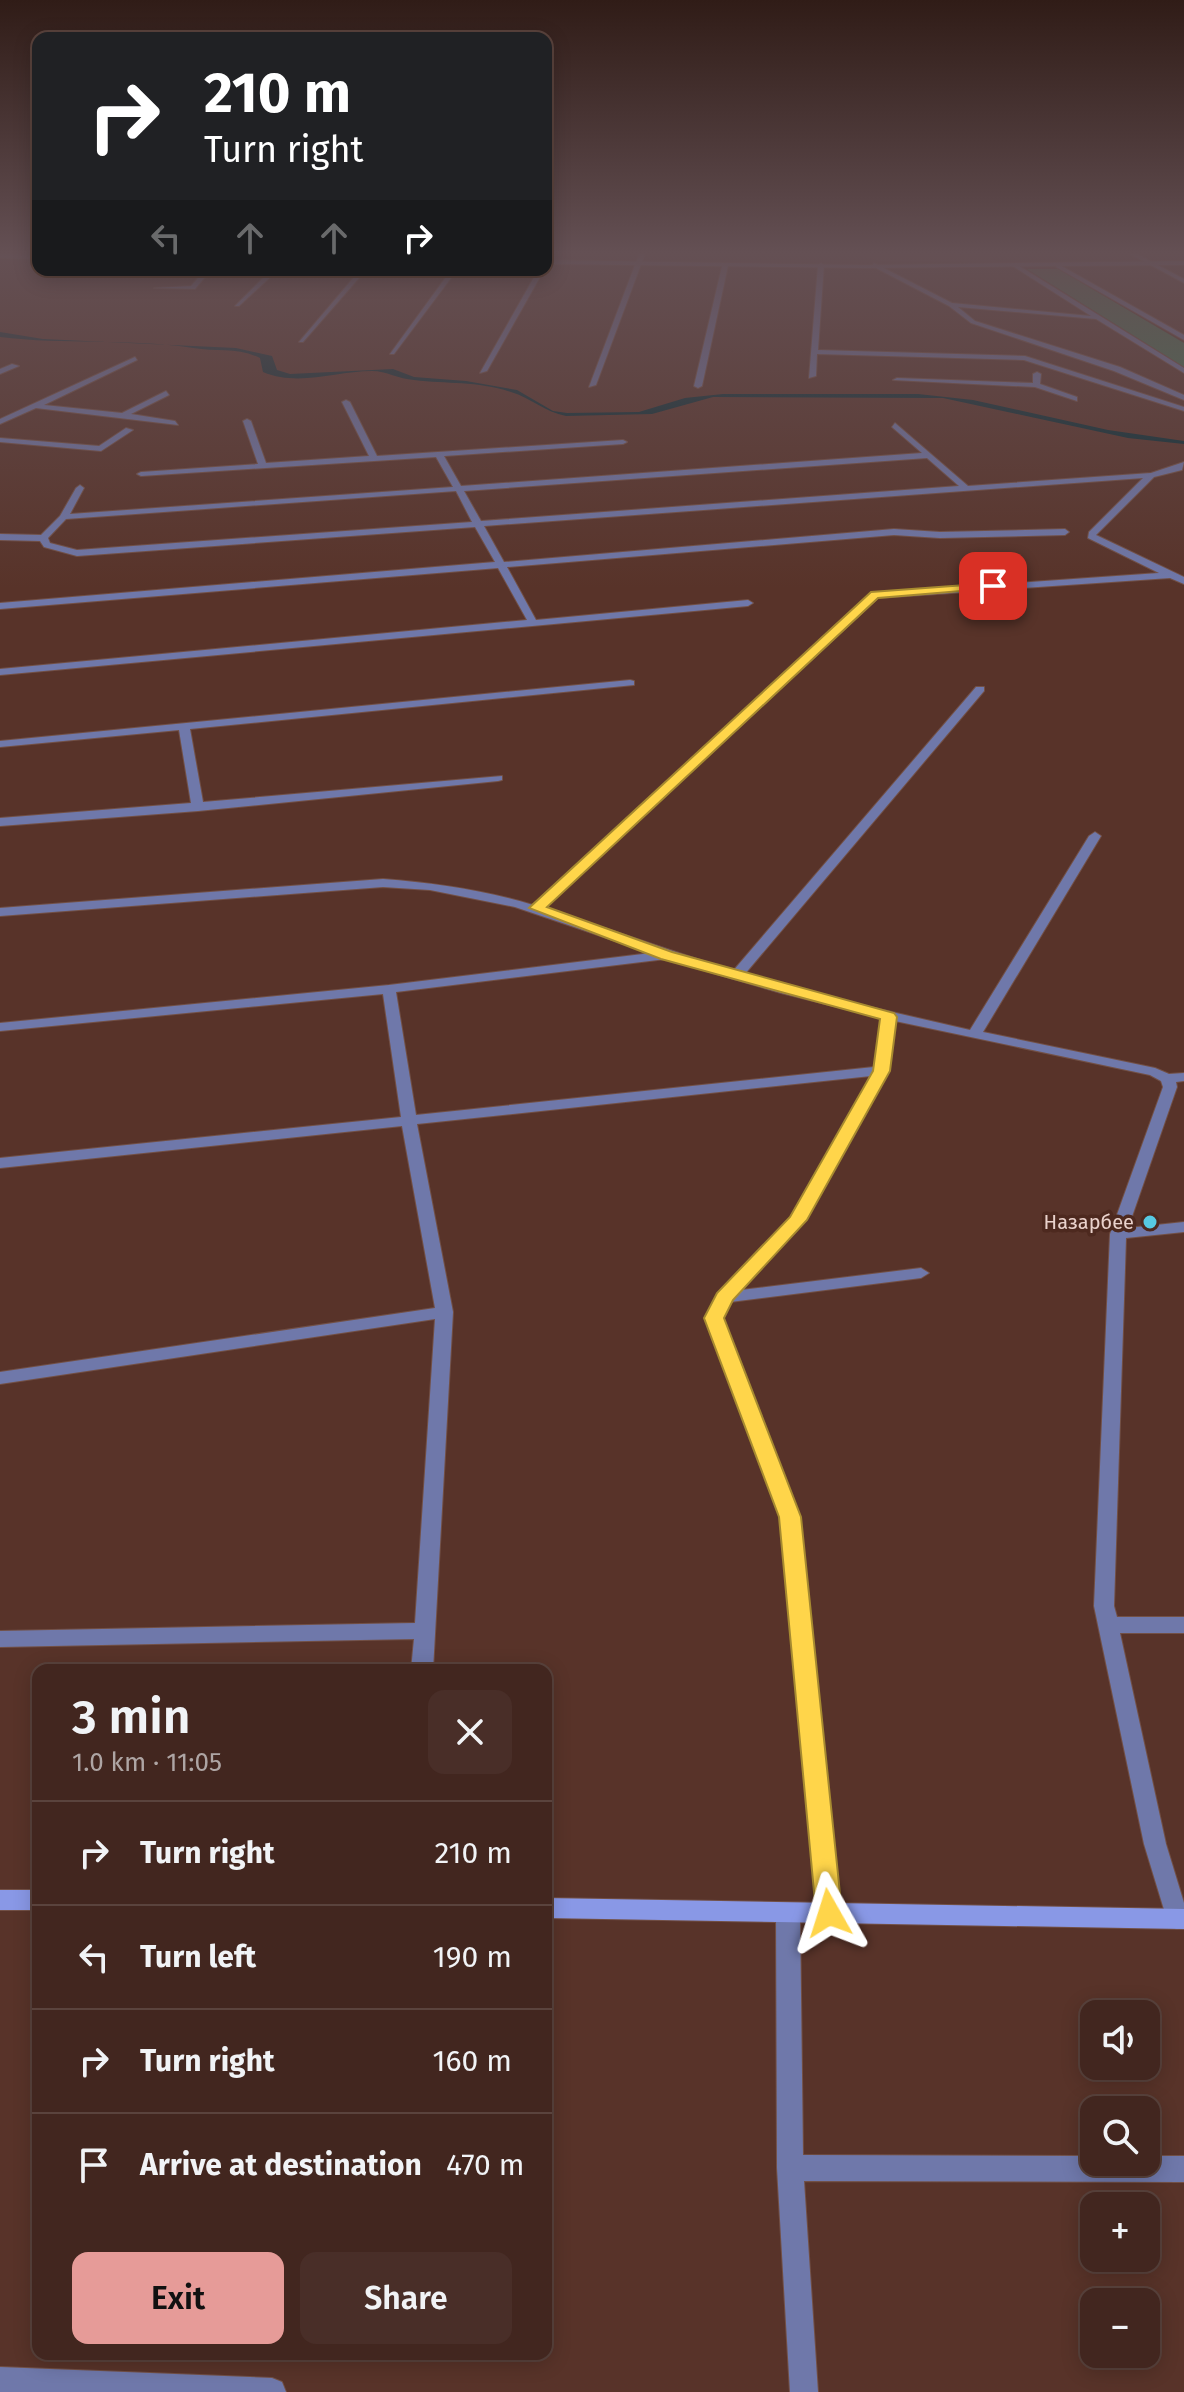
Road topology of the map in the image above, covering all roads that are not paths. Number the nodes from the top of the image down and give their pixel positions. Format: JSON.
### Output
{"nodes":[{"id":1,"x":15,"y":366,"type":"dead end"},
{"id":2,"x":121,"y":366,"type":"edge"},
{"id":3,"x":486,"y":366,"type":"edge"},
{"id":4,"x":599,"y":366,"type":"edge"},
{"id":5,"x":703,"y":366,"type":"edge"},
{"id":6,"x":814,"y":366,"type":"edge"},
{"id":7,"x":1043,"y":366,"type":"edge"},
{"id":8,"x":1053,"y":366,"type":"edge"},
{"id":9,"x":1106,"y":366,"type":"edge"},
{"id":10,"x":483,"y":371,"type":"dead end"},
{"id":11,"x":0,"y":372,"type":"edge"},
{"id":12,"x":812,"y":376,"type":"dead end"},
{"id":13,"x":897,"y":380,"type":"dead end"},
{"id":14,"x":592,"y":385,"type":"dead end"},
{"id":15,"x":1036,"y":385,"type":"junction"},
{"id":16,"x":698,"y":386,"type":"dead end"},
{"id":17,"x":166,"y":393,"type":"dead end"},
{"id":18,"x":1184,"y":398,"type":"edge"},
{"id":19,"x":1074,"y":399,"type":"dead end"},
{"id":20,"x":346,"y":402,"type":"dead end"},
{"id":21,"x":35,"y":406,"type":"junction"},
{"id":22,"x":1184,"y":409,"type":"edge"},
{"id":23,"x":123,"y":415,"type":"junction"},
{"id":24,"x":247,"y":421,"type":"dead end"},
{"id":25,"x":0,"y":422,"type":"edge"},
{"id":26,"x":175,"y":423,"type":"dead end"},
{"id":27,"x":895,"y":425,"type":"dead end"},
{"id":28,"x":129,"y":430,"type":"dead end"},
{"id":29,"x":0,"y":440,"type":"edge"},
{"id":30,"x":623,"y":442,"type":"dead end"},
{"id":31,"x":928,"y":455,"type":"junction"},
{"id":32,"x":440,"y":456,"type":"junction"},
{"id":33,"x":375,"y":460,"type":"junction"},
{"id":34,"x":1184,"y":464,"type":"edge"},
{"id":35,"x":263,"y":467,"type":"junction"},
{"id":36,"x":141,"y":474,"type":"dead end"},
{"id":37,"x":1151,"y":475,"type":"junction"},
{"id":38,"x":80,"y":488,"type":"dead end"},
{"id":39,"x":460,"y":489,"type":"junction"},
{"id":40,"x":967,"y":489,"type":"junction"},
{"id":41,"x":64,"y":517,"type":"junction"},
{"id":42,"x":480,"y":524,"type":"junction"},
{"id":43,"x":1065,"y":532,"type":"dead end"},
{"id":44,"x":0,"y":537,"type":"edge"},
{"id":45,"x":43,"y":538,"type":"junction"},
{"id":46,"x":498,"y":565,"type":"junction"},
{"id":47,"x":1170,"y":575,"type":"junction"},
{"id":48,"x":1184,"y":581,"type":"edge"},
{"id":49,"x":748,"y":603,"type":"dead end"},
{"id":50,"x":0,"y":606,"type":"edge"},
{"id":51,"x":534,"y":624,"type":"junction"},
{"id":52,"x":0,"y":672,"type":"edge"},
{"id":53,"x":630,"y":683,"type":"dead end"},
{"id":54,"x":980,"y":689,"type":"dead end"},
{"id":55,"x":184,"y":725,"type":"junction"},
{"id":56,"x":0,"y":744,"type":"edge"},
{"id":57,"x":498,"y":778,"type":"dead end"},
{"id":58,"x":198,"y":807,"type":"junction"},
{"id":59,"x":0,"y":822,"type":"edge"},
{"id":60,"x":1095,"y":836,"type":"dead end"},
{"id":61,"x":537,"y":908,"type":"junction"},
{"id":62,"x":0,"y":912,"type":"edge"},
{"id":63,"x":666,"y":956,"type":"junction"},
{"id":64,"x":736,"y":976,"type":"junction"},
{"id":65,"x":389,"y":989,"type":"junction"},
{"id":66,"x":889,"y":1017,"type":"junction"},
{"id":67,"x":0,"y":1027,"type":"edge"},
{"id":68,"x":974,"y":1035,"type":"junction"},
{"id":69,"x":881,"y":1071,"type":"junction"},
{"id":70,"x":1176,"y":1078,"type":"edge"},
{"id":71,"x":409,"y":1120,"type":"junction"},
{"id":72,"x":0,"y":1163,"type":"edge"},
{"id":73,"x":1184,"y":1227,"type":"edge"},
{"id":74,"x":1118,"y":1234,"type":"junction"},
{"id":75,"x":921,"y":1273,"type":"dead end"},
{"id":76,"x":724,"y":1297,"type":"junction"},
{"id":77,"x":444,"y":1312,"type":"junction"},
{"id":78,"x":0,"y":1378,"type":"edge"},
{"id":79,"x":1108,"y":1625,"type":"junction"},
{"id":80,"x":1184,"y":1625,"type":"edge"},
{"id":81,"x":426,"y":1631,"type":"junction"},
{"id":82,"x":0,"y":1639,"type":"edge"},
{"id":83,"x":423,"y":1664,"type":"edge"},
{"id":84,"x":0,"y":1900,"type":"edge"},
{"id":85,"x":32,"y":1900,"type":"edge"},
{"id":86,"x":552,"y":1908,"type":"edge"},
{"id":87,"x":788,"y":1913,"type":"junction"},
{"id":88,"x":829,"y":1913,"type":"junction"},
{"id":89,"x":1181,"y":1919,"type":"edge"},
{"id":90,"x":790,"y":2168,"type":"junction"},
{"id":91,"x":1184,"y":2169,"type":"edge"},
{"id":92,"x":0,"y":2381,"type":"edge"},
{"id":93,"x":272,"y":2392,"type":"edge"},
{"id":94,"x":804,"y":2392,"type":"edge"}],
"edges":[{"from":1,"to":11,"type":"street"},
{"from":2,"to":21,"type":"street"},
{"from":3,"to":10,"type":"street"},
{"from":4,"to":14,"type":"street"},
{"from":5,"to":16,"type":"street"},
{"from":6,"to":12,"type":"street"},
{"from":7,"to":15,"type":"street"},
{"from":8,"to":22,"type":"street"},
{"from":9,"to":18,"type":"street"},
{"from":13,"to":15,"type":"street"},
{"from":15,"to":19,"type":"street"},
{"from":17,"to":23,"type":"street"},
{"from":20,"to":33,"type":"street"},
{"from":21,"to":23,"type":"street"},
{"from":21,"to":25,"type":"street"},
{"from":23,"to":26,"type":"street"},
{"from":24,"to":35,"type":"street"},
{"from":27,"to":31,"type":"street"},
{"from":28,"to":29,"type":"street"},
{"from":30,"to":32,"type":"street"},
{"from":31,"to":39,"type":"street"},
{"from":31,"to":40,"type":"street"},
{"from":32,"to":33,"type":"street"},
{"from":32,"to":39,"type":"street"},
{"from":33,"to":35,"type":"street"},
{"from":34,"to":37,"type":"street"},
{"from":35,"to":36,"type":"street"},
{"from":37,"to":40,"type":"street"},
{"from":37,"to":47,"type":"street"},
{"from":38,"to":41,"type":"street"},
{"from":39,"to":41,"type":"street"},
{"from":39,"to":42,"type":"street"},
{"from":40,"to":42,"type":"street"},
{"from":41,"to":45,"type":"street"},
{"from":42,"to":45,"type":"street"},
{"from":42,"to":46,"type":"street"},
{"from":43,"to":46,"type":"street"},
{"from":44,"to":45,"type":"street"},
{"from":46,"to":50,"type":"street"},
{"from":46,"to":51,"type":"street"},
{"from":47,"to":48,"type":"street"},
{"from":47,"to":61,"type":"street"},
{"from":49,"to":51,"type":"street"},
{"from":51,"to":52,"type":"street"},
{"from":53,"to":55,"type":"street"},
{"from":54,"to":64,"type":"street"},
{"from":55,"to":56,"type":"street"},
{"from":55,"to":58,"type":"street"},
{"from":57,"to":58,"type":"street"},
{"from":58,"to":59,"type":"street"},
{"from":60,"to":68,"type":"street"},
{"from":61,"to":62,"type":"street"},
{"from":61,"to":63,"type":"street"},
{"from":63,"to":64,"type":"street"},
{"from":63,"to":65,"type":"street"},
{"from":64,"to":66,"type":"street"},
{"from":65,"to":67,"type":"street"},
{"from":65,"to":71,"type":"street"},
{"from":66,"to":68,"type":"street"},
{"from":66,"to":69,"type":"street"},
{"from":68,"to":70,"type":"street"},
{"from":69,"to":71,"type":"street"},
{"from":69,"to":76,"type":"street"},
{"from":70,"to":74,"type":"street"},
{"from":71,"to":72,"type":"street"},
{"from":71,"to":77,"type":"street"},
{"from":73,"to":74,"type":"street"},
{"from":74,"to":79,"type":"street"},
{"from":75,"to":76,"type":"street"},
{"from":76,"to":88,"type":"street"},
{"from":77,"to":78,"type":"street"},
{"from":77,"to":81,"type":"street"},
{"from":79,"to":80,"type":"street"},
{"from":79,"to":89,"type":"street"},
{"from":81,"to":82,"type":"street"},
{"from":81,"to":83,"type":"street"},
{"from":84,"to":85,"type":"main road"},
{"from":86,"to":87,"type":"main road"},
{"from":87,"to":88,"type":"main road"},
{"from":87,"to":90,"type":"street"},
{"from":88,"to":89,"type":"main road"},
{"from":90,"to":91,"type":"street"},
{"from":90,"to":94,"type":"street"},
{"from":92,"to":93,"type":"street"}]}
